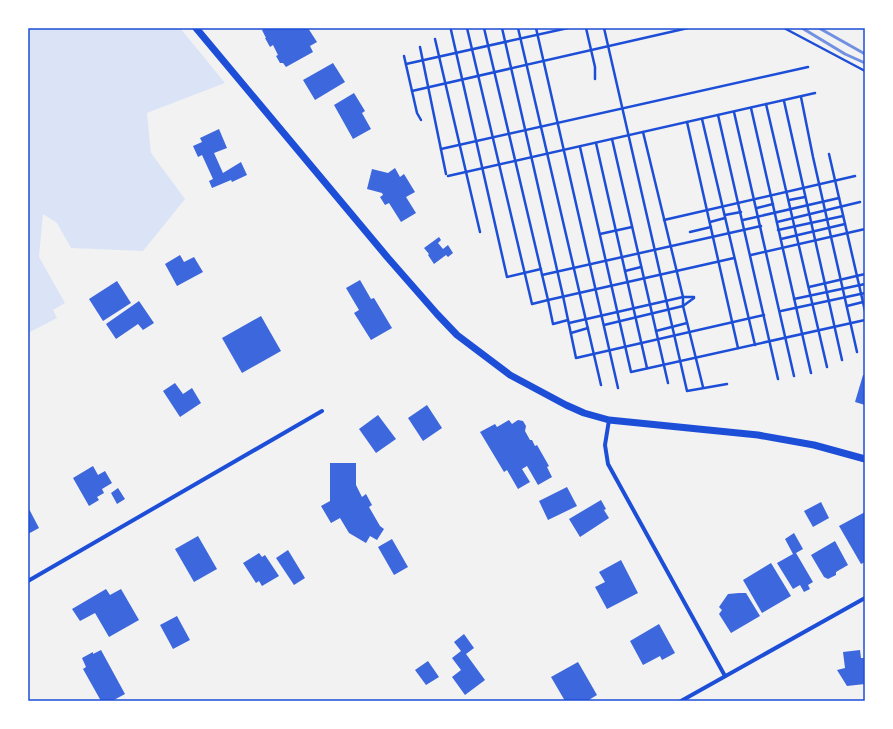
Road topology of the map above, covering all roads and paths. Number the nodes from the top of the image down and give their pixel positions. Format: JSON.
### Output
{"nodes":[{"id":1,"x":196,"y":28,"type":"edge"},
{"id":2,"x":467,"y":28,"type":"edge"},
{"id":3,"x":484,"y":28,"type":"edge"},
{"id":4,"x":502,"y":28,"type":"edge"},
{"id":5,"x":518,"y":28,"type":"edge"},
{"id":6,"x":536,"y":28,"type":"edge"},
{"id":7,"x":568,"y":28,"type":"edge"},
{"id":8,"x":586,"y":28,"type":"edge"},
{"id":9,"x":604,"y":28,"type":"edge"},
{"id":10,"x":688,"y":28,"type":"edge"},
{"id":11,"x":784,"y":28,"type":"edge"},
{"id":12,"x":451,"y":30,"type":"dead end"},
{"id":13,"x":537,"y":35,"type":"junction"},
{"id":14,"x":520,"y":38,"type":"junction"},
{"id":15,"x":435,"y":39,"type":"dead end"},
{"id":16,"x":505,"y":42,"type":"junction"},
{"id":17,"x":488,"y":45,"type":"junction"},
{"id":18,"x":608,"y":46,"type":"junction"},
{"id":19,"x":420,"y":47,"type":"dead end"},
{"id":20,"x":472,"y":49,"type":"junction"},
{"id":21,"x":591,"y":50,"type":"junction"},
{"id":22,"x":456,"y":52,"type":"junction"},
{"id":23,"x":404,"y":56,"type":"dead end"},
{"id":24,"x":439,"y":56,"type":"junction"},
{"id":25,"x":423,"y":60,"type":"junction"},
{"id":26,"x":543,"y":61,"type":"junction"},
{"id":27,"x":406,"y":64,"type":"junction"},
{"id":28,"x":527,"y":65,"type":"junction"},
{"id":29,"x":808,"y":67,"type":"dead end"},
{"id":30,"x":511,"y":68,"type":"junction"},
{"id":31,"x":865,"y":71,"type":"edge"},
{"id":32,"x":494,"y":72,"type":"junction"},
{"id":33,"x":478,"y":76,"type":"junction"},
{"id":34,"x":462,"y":79,"type":"junction"},
{"id":35,"x":595,"y":79,"type":"dead end"},
{"id":36,"x":445,"y":83,"type":"junction"},
{"id":37,"x":428,"y":87,"type":"junction"},
{"id":38,"x":412,"y":91,"type":"junction"},
{"id":39,"x":814,"y":93,"type":"dead end"},
{"id":40,"x":801,"y":97,"type":"junction"},
{"id":41,"x":784,"y":100,"type":"junction"},
{"id":42,"x":766,"y":104,"type":"junction"},
{"id":43,"x":751,"y":108,"type":"junction"},
{"id":44,"x":622,"y":109,"type":"junction"},
{"id":45,"x":734,"y":112,"type":"junction"},
{"id":46,"x":718,"y":115,"type":"junction"},
{"id":47,"x":702,"y":119,"type":"junction"},
{"id":48,"x":421,"y":120,"type":"dead end"},
{"id":49,"x":687,"y":122,"type":"junction"},
{"id":50,"x":558,"y":123,"type":"junction"},
{"id":51,"x":541,"y":127,"type":"junction"},
{"id":52,"x":525,"y":130,"type":"junction"},
{"id":53,"x":643,"y":132,"type":"junction"},
{"id":54,"x":509,"y":134,"type":"junction"},
{"id":55,"x":628,"y":136,"type":"junction"},
{"id":56,"x":493,"y":138,"type":"junction"},
{"id":57,"x":612,"y":139,"type":"junction"},
{"id":58,"x":476,"y":141,"type":"junction"},
{"id":59,"x":596,"y":143,"type":"junction"},
{"id":60,"x":460,"y":145,"type":"junction"},
{"id":61,"x":580,"y":147,"type":"junction"},
{"id":62,"x":441,"y":149,"type":"junction"},
{"id":63,"x":564,"y":150,"type":"junction"},
{"id":64,"x":547,"y":154,"type":"junction"},
{"id":65,"x":830,"y":154,"type":"dead end"},
{"id":66,"x":531,"y":158,"type":"junction"},
{"id":67,"x":516,"y":161,"type":"junction"},
{"id":68,"x":499,"y":165,"type":"junction"},
{"id":69,"x":482,"y":169,"type":"junction"},
{"id":70,"x":466,"y":172,"type":"junction"},
{"id":71,"x":855,"y":176,"type":"dead end"},
{"id":72,"x":836,"y":181,"type":"junction"},
{"id":73,"x":819,"y":184,"type":"junction"},
{"id":74,"x":803,"y":188,"type":"junction"},
{"id":75,"x":787,"y":192,"type":"junction"},
{"id":76,"x":771,"y":196,"type":"junction"},
{"id":77,"x":806,"y":197,"type":"junction"},
{"id":78,"x":839,"y":198,"type":"junction"},
{"id":79,"x":755,"y":199,"type":"junction"},
{"id":80,"x":789,"y":200,"type":"junction"},
{"id":81,"x":823,"y":202,"type":"junction"},
{"id":82,"x":860,"y":202,"type":"dead end"},
{"id":83,"x":739,"y":203,"type":"junction"},
{"id":84,"x":773,"y":204,"type":"junction"},
{"id":85,"x":723,"y":206,"type":"junction"},
{"id":86,"x":807,"y":206,"type":"junction"},
{"id":87,"x":841,"y":207,"type":"junction"},
{"id":88,"x":757,"y":208,"type":"junction"},
{"id":89,"x":791,"y":209,"type":"junction"},
{"id":90,"x":707,"y":210,"type":"junction"},
{"id":91,"x":825,"y":211,"type":"junction"},
{"id":92,"x":741,"y":212,"type":"junction"},
{"id":93,"x":775,"y":213,"type":"junction"},
{"id":94,"x":809,"y":214,"type":"junction"},
{"id":95,"x":843,"y":216,"type":"junction"},
{"id":96,"x":725,"y":217,"type":"junction"},
{"id":97,"x":759,"y":217,"type":"junction"},
{"id":98,"x":793,"y":218,"type":"junction"},
{"id":99,"x":827,"y":219,"type":"junction"},
{"id":100,"x":664,"y":220,"type":"junction"},
{"id":101,"x":743,"y":220,"type":"junction"},
{"id":102,"x":710,"y":222,"type":"junction"},
{"id":103,"x":777,"y":222,"type":"junction"},
{"id":104,"x":811,"y":223,"type":"junction"},
{"id":105,"x":845,"y":224,"type":"junction"},
{"id":106,"x":761,"y":226,"type":"junction"},
{"id":107,"x":795,"y":226,"type":"junction"},
{"id":108,"x":632,"y":227,"type":"junction"},
{"id":109,"x":711,"y":227,"type":"junction"},
{"id":110,"x":829,"y":228,"type":"junction"},
{"id":111,"x":745,"y":229,"type":"junction"},
{"id":112,"x":865,"y":229,"type":"edge"},
{"id":113,"x":616,"y":230,"type":"junction"},
{"id":114,"x":778,"y":230,"type":"junction"},
{"id":115,"x":480,"y":232,"type":"dead end"},
{"id":116,"x":690,"y":232,"type":"dead end"},
{"id":117,"x":813,"y":232,"type":"junction"},
{"id":118,"x":729,"y":233,"type":"junction"},
{"id":119,"x":847,"y":233,"type":"junction"},
{"id":120,"x":600,"y":234,"type":"junction"},
{"id":121,"x":797,"y":235,"type":"junction"},
{"id":122,"x":713,"y":236,"type":"junction"},
{"id":123,"x":831,"y":237,"type":"junction"},
{"id":124,"x":780,"y":239,"type":"junction"},
{"id":125,"x":815,"y":240,"type":"junction"},
{"id":126,"x":799,"y":244,"type":"junction"},
{"id":127,"x":671,"y":246,"type":"junction"},
{"id":128,"x":783,"y":248,"type":"junction"},
{"id":129,"x":654,"y":250,"type":"junction"},
{"id":130,"x":767,"y":251,"type":"junction"},
{"id":131,"x":638,"y":253,"type":"junction"},
{"id":132,"x":751,"y":255,"type":"junction"},
{"id":133,"x":622,"y":257,"type":"junction"},
{"id":134,"x":734,"y":258,"type":"junction"},
{"id":135,"x":606,"y":261,"type":"junction"},
{"id":136,"x":719,"y":262,"type":"junction"},
{"id":137,"x":590,"y":264,"type":"junction"},
{"id":138,"x":642,"y":267,"type":"junction"},
{"id":139,"x":574,"y":268,"type":"junction"},
{"id":140,"x":541,"y":269,"type":"junction"},
{"id":141,"x":625,"y":271,"type":"junction"},
{"id":142,"x":677,"y":271,"type":"junction"},
{"id":143,"x":558,"y":272,"type":"junction"},
{"id":144,"x":524,"y":273,"type":"junction"},
{"id":145,"x":865,"y":274,"type":"edge"},
{"id":146,"x":542,"y":275,"type":"junction"},
{"id":147,"x":660,"y":275,"type":"junction"},
{"id":148,"x":857,"y":276,"type":"junction"},
{"id":149,"x":644,"y":278,"type":"junction"},
{"id":150,"x":841,"y":280,"type":"junction"},
{"id":151,"x":628,"y":282,"type":"junction"},
{"id":152,"x":825,"y":283,"type":"junction"},
{"id":153,"x":865,"y":284,"type":"edge"},
{"id":154,"x":611,"y":286,"type":"junction"},
{"id":155,"x":859,"y":286,"type":"junction"},
{"id":156,"x":809,"y":287,"type":"junction"},
{"id":157,"x":595,"y":289,"type":"junction"},
{"id":158,"x":843,"y":289,"type":"junction"},
{"id":159,"x":827,"y":292,"type":"junction"},
{"id":160,"x":580,"y":293,"type":"junction"},
{"id":161,"x":865,"y":293,"type":"edge"},
{"id":162,"x":861,"y":294,"type":"junction"},
{"id":163,"x":563,"y":296,"type":"junction"},
{"id":164,"x":811,"y":296,"type":"junction"},
{"id":165,"x":683,"y":297,"type":"junction"},
{"id":166,"x":845,"y":297,"type":"junction"},
{"id":167,"x":794,"y":299,"type":"junction"},
{"id":168,"x":548,"y":300,"type":"junction"},
{"id":169,"x":666,"y":301,"type":"junction"},
{"id":170,"x":829,"y":301,"type":"junction"},
{"id":171,"x":863,"y":302,"type":"junction"},
{"id":172,"x":650,"y":304,"type":"junction"},
{"id":173,"x":813,"y":304,"type":"junction"},
{"id":174,"x":683,"y":306,"type":"junction"},
{"id":175,"x":847,"y":306,"type":"junction"},
{"id":176,"x":633,"y":308,"type":"junction"},
{"id":177,"x":796,"y":308,"type":"junction"},
{"id":178,"x":668,"y":310,"type":"junction"},
{"id":179,"x":781,"y":311,"type":"junction"},
{"id":180,"x":865,"y":311,"type":"edge"},
{"id":181,"x":617,"y":312,"type":"junction"},
{"id":182,"x":652,"y":313,"type":"junction"},
{"id":183,"x":764,"y":315,"type":"junction"},
{"id":184,"x":601,"y":316,"type":"junction"},
{"id":185,"x":635,"y":317,"type":"junction"},
{"id":186,"x":586,"y":319,"type":"junction"},
{"id":187,"x":749,"y":319,"type":"junction"},
{"id":188,"x":865,"y":320,"type":"edge"},
{"id":189,"x":619,"y":321,"type":"junction"},
{"id":190,"x":568,"y":322,"type":"junction"},
{"id":191,"x":732,"y":322,"type":"junction"},
{"id":192,"x":687,"y":323,"type":"junction"},
{"id":193,"x":851,"y":323,"type":"junction"},
{"id":194,"x":604,"y":325,"type":"junction"},
{"id":195,"x":672,"y":327,"type":"junction"},
{"id":196,"x":835,"y":327,"type":"junction"},
{"id":197,"x":588,"y":328,"type":"junction"},
{"id":198,"x":819,"y":330,"type":"junction"},
{"id":199,"x":656,"y":331,"type":"junction"},
{"id":200,"x":571,"y":332,"type":"junction"},
{"id":201,"x":689,"y":332,"type":"junction"},
{"id":202,"x":803,"y":334,"type":"junction"},
{"id":203,"x":674,"y":336,"type":"junction"},
{"id":204,"x":787,"y":337,"type":"junction"},
{"id":205,"x":658,"y":339,"type":"junction"},
{"id":206,"x":770,"y":341,"type":"junction"},
{"id":207,"x":641,"y":343,"type":"junction"},
{"id":208,"x":755,"y":344,"type":"junction"},
{"id":209,"x":625,"y":347,"type":"junction"},
{"id":210,"x":738,"y":348,"type":"junction"},
{"id":211,"x":609,"y":350,"type":"junction"},
{"id":212,"x":857,"y":352,"type":"dead end"},
{"id":213,"x":594,"y":354,"type":"junction"},
{"id":214,"x":696,"y":358,"type":"junction"},
{"id":215,"x":842,"y":360,"type":"dead end"},
{"id":216,"x":680,"y":361,"type":"junction"},
{"id":217,"x":664,"y":365,"type":"junction"},
{"id":218,"x":827,"y":367,"type":"dead end"},
{"id":219,"x":647,"y":368,"type":"junction"},
{"id":220,"x":811,"y":372,"type":"dead end"},
{"id":221,"x":794,"y":376,"type":"dead end"},
{"id":222,"x":778,"y":380,"type":"dead end"},
{"id":223,"x":668,"y":384,"type":"dead end"},
{"id":224,"x":727,"y":384,"type":"dead end"},
{"id":225,"x":601,"y":385,"type":"dead end"},
{"id":226,"x":703,"y":387,"type":"junction"},
{"id":227,"x":618,"y":388,"type":"dead end"},
{"id":228,"x":322,"y":411,"type":"dead end"},
{"id":229,"x":609,"y":420,"type":"junction"},
{"id":230,"x":865,"y":459,"type":"edge"},
{"id":231,"x":28,"y":581,"type":"edge"},
{"id":232,"x":865,"y":598,"type":"edge"},
{"id":233,"x":725,"y":676,"type":"junction"},
{"id":234,"x":681,"y":701,"type":"edge"}],
"edges":[{"from":1,"to":229,"type":"street"},
{"from":2,"to":20,"type":"path"},
{"from":3,"to":17,"type":"path"},
{"from":4,"to":16,"type":"path"},
{"from":5,"to":14,"type":"path"},
{"from":6,"to":13,"type":"path"},
{"from":7,"to":13,"type":"path"},
{"from":8,"to":21,"type":"path"},
{"from":9,"to":18,"type":"path"},
{"from":10,"to":18,"type":"path"},
{"from":11,"to":31,"type":"path"},
{"from":12,"to":22,"type":"path"},
{"from":13,"to":14,"type":"path"},
{"from":13,"to":26,"type":"path"},
{"from":14,"to":16,"type":"path"},
{"from":14,"to":28,"type":"path"},
{"from":15,"to":24,"type":"path"},
{"from":16,"to":17,"type":"path"},
{"from":16,"to":30,"type":"path"},
{"from":17,"to":20,"type":"path"},
{"from":17,"to":32,"type":"path"},
{"from":18,"to":21,"type":"path"},
{"from":18,"to":44,"type":"path"},
{"from":19,"to":25,"type":"path"},
{"from":20,"to":22,"type":"path"},
{"from":20,"to":33,"type":"path"},
{"from":21,"to":26,"type":"path"},
{"from":21,"to":35,"type":"path"},
{"from":22,"to":24,"type":"path"},
{"from":22,"to":34,"type":"path"},
{"from":23,"to":27,"type":"path"},
{"from":24,"to":25,"type":"path"},
{"from":24,"to":36,"type":"path"},
{"from":25,"to":27,"type":"path"},
{"from":25,"to":37,"type":"path"},
{"from":26,"to":28,"type":"path"},
{"from":26,"to":50,"type":"path"},
{"from":27,"to":38,"type":"path"},
{"from":28,"to":30,"type":"path"},
{"from":28,"to":51,"type":"path"},
{"from":29,"to":44,"type":"path"},
{"from":30,"to":32,"type":"path"},
{"from":30,"to":52,"type":"path"},
{"from":32,"to":33,"type":"path"},
{"from":32,"to":54,"type":"path"},
{"from":33,"to":34,"type":"path"},
{"from":33,"to":56,"type":"path"},
{"from":34,"to":36,"type":"path"},
{"from":34,"to":58,"type":"path"},
{"from":36,"to":37,"type":"path"},
{"from":36,"to":60,"type":"path"},
{"from":37,"to":38,"type":"path"},
{"from":37,"to":62,"type":"path"},
{"from":38,"to":48,"type":"path"},
{"from":39,"to":40,"type":"path"},
{"from":40,"to":41,"type":"path"},
{"from":40,"to":73,"type":"path"},
{"from":41,"to":42,"type":"path"},
{"from":41,"to":74,"type":"path"},
{"from":42,"to":43,"type":"path"},
{"from":42,"to":75,"type":"path"},
{"from":43,"to":45,"type":"path"},
{"from":43,"to":76,"type":"path"},
{"from":44,"to":50,"type":"path"},
{"from":44,"to":55,"type":"path"},
{"from":45,"to":46,"type":"path"},
{"from":45,"to":79,"type":"path"},
{"from":46,"to":47,"type":"path"},
{"from":46,"to":83,"type":"path"},
{"from":47,"to":49,"type":"path"},
{"from":47,"to":85,"type":"path"},
{"from":49,"to":53,"type":"path"},
{"from":49,"to":90,"type":"path"},
{"from":50,"to":51,"type":"path"},
{"from":50,"to":63,"type":"path"},
{"from":51,"to":52,"type":"path"},
{"from":51,"to":64,"type":"path"},
{"from":52,"to":54,"type":"path"},
{"from":52,"to":66,"type":"path"},
{"from":53,"to":55,"type":"path"},
{"from":53,"to":100,"type":"path"},
{"from":54,"to":56,"type":"path"},
{"from":54,"to":67,"type":"path"},
{"from":55,"to":57,"type":"path"},
{"from":55,"to":129,"type":"path"},
{"from":56,"to":58,"type":"path"},
{"from":56,"to":68,"type":"path"},
{"from":57,"to":59,"type":"path"},
{"from":57,"to":108,"type":"path"},
{"from":58,"to":60,"type":"path"},
{"from":58,"to":69,"type":"path"},
{"from":59,"to":61,"type":"path"},
{"from":59,"to":113,"type":"path"},
{"from":60,"to":62,"type":"path"},
{"from":60,"to":70,"type":"path"},
{"from":61,"to":63,"type":"path"},
{"from":61,"to":120,"type":"path"},
{"from":62,"to":70,"type":"path"},
{"from":63,"to":64,"type":"path"},
{"from":63,"to":137,"type":"path"},
{"from":64,"to":66,"type":"path"},
{"from":64,"to":139,"type":"path"},
{"from":65,"to":72,"type":"path"},
{"from":66,"to":67,"type":"path"},
{"from":66,"to":143,"type":"path"},
{"from":67,"to":68,"type":"path"},
{"from":67,"to":140,"type":"path"},
{"from":68,"to":69,"type":"path"},
{"from":68,"to":144,"type":"path"},
{"from":69,"to":70,"type":"path"},
{"from":69,"to":144,"type":"path"},
{"from":70,"to":115,"type":"path"},
{"from":71,"to":72,"type":"path"},
{"from":72,"to":73,"type":"path"},
{"from":72,"to":78,"type":"path"},
{"from":73,"to":74,"type":"path"},
{"from":73,"to":81,"type":"path"},
{"from":74,"to":75,"type":"path"},
{"from":74,"to":77,"type":"path"},
{"from":75,"to":76,"type":"path"},
{"from":75,"to":80,"type":"path"},
{"from":76,"to":79,"type":"path"},
{"from":76,"to":84,"type":"path"},
{"from":77,"to":80,"type":"path"},
{"from":77,"to":86,"type":"path"},
{"from":78,"to":81,"type":"path"},
{"from":78,"to":87,"type":"path"},
{"from":79,"to":83,"type":"path"},
{"from":79,"to":88,"type":"path"},
{"from":80,"to":89,"type":"path"},
{"from":81,"to":86,"type":"path"},
{"from":81,"to":91,"type":"path"},
{"from":82,"to":87,"type":"path"},
{"from":83,"to":85,"type":"path"},
{"from":83,"to":92,"type":"path"},
{"from":84,"to":88,"type":"path"},
{"from":84,"to":93,"type":"path"},
{"from":85,"to":90,"type":"path"},
{"from":85,"to":96,"type":"path"},
{"from":86,"to":89,"type":"path"},
{"from":86,"to":94,"type":"path"},
{"from":87,"to":91,"type":"path"},
{"from":87,"to":95,"type":"path"},
{"from":88,"to":97,"type":"path"},
{"from":89,"to":93,"type":"path"},
{"from":89,"to":98,"type":"path"},
{"from":90,"to":100,"type":"path"},
{"from":90,"to":102,"type":"path"},
{"from":91,"to":94,"type":"path"},
{"from":91,"to":99,"type":"path"},
{"from":92,"to":96,"type":"path"},
{"from":92,"to":101,"type":"path"},
{"from":93,"to":97,"type":"path"},
{"from":93,"to":103,"type":"path"},
{"from":94,"to":98,"type":"path"},
{"from":94,"to":104,"type":"path"},
{"from":95,"to":99,"type":"path"},
{"from":95,"to":105,"type":"path"},
{"from":96,"to":102,"type":"path"},
{"from":96,"to":118,"type":"path"},
{"from":97,"to":101,"type":"path"},
{"from":97,"to":106,"type":"path"},
{"from":98,"to":103,"type":"path"},
{"from":98,"to":107,"type":"path"},
{"from":99,"to":104,"type":"path"},
{"from":99,"to":110,"type":"path"},
{"from":100,"to":127,"type":"path"},
{"from":101,"to":111,"type":"path"},
{"from":102,"to":109,"type":"path"},
{"from":103,"to":114,"type":"path"},
{"from":104,"to":107,"type":"path"},
{"from":104,"to":117,"type":"path"},
{"from":105,"to":110,"type":"path"},
{"from":105,"to":119,"type":"path"},
{"from":106,"to":111,"type":"path"},
{"from":106,"to":130,"type":"path"},
{"from":107,"to":114,"type":"path"},
{"from":107,"to":121,"type":"path"},
{"from":108,"to":113,"type":"path"},
{"from":108,"to":131,"type":"path"},
{"from":109,"to":116,"type":"path"},
{"from":109,"to":122,"type":"path"},
{"from":110,"to":117,"type":"path"},
{"from":110,"to":123,"type":"path"},
{"from":111,"to":118,"type":"path"},
{"from":111,"to":132,"type":"path"},
{"from":112,"to":119,"type":"path"},
{"from":113,"to":120,"type":"path"},
{"from":113,"to":133,"type":"path"},
{"from":114,"to":124,"type":"path"},
{"from":117,"to":121,"type":"path"},
{"from":117,"to":125,"type":"path"},
{"from":118,"to":122,"type":"path"},
{"from":118,"to":134,"type":"path"},
{"from":119,"to":123,"type":"path"},
{"from":119,"to":148,"type":"path"},
{"from":120,"to":135,"type":"path"},
{"from":121,"to":124,"type":"path"},
{"from":121,"to":126,"type":"path"},
{"from":122,"to":127,"type":"path"},
{"from":122,"to":136,"type":"path"},
{"from":123,"to":125,"type":"path"},
{"from":123,"to":150,"type":"path"},
{"from":124,"to":128,"type":"path"},
{"from":125,"to":126,"type":"path"},
{"from":125,"to":152,"type":"path"},
{"from":126,"to":128,"type":"path"},
{"from":126,"to":156,"type":"path"},
{"from":127,"to":129,"type":"path"},
{"from":127,"to":142,"type":"path"},
{"from":128,"to":130,"type":"path"},
{"from":128,"to":167,"type":"path"},
{"from":129,"to":131,"type":"path"},
{"from":129,"to":147,"type":"path"},
{"from":130,"to":132,"type":"path"},
{"from":130,"to":179,"type":"path"},
{"from":131,"to":133,"type":"path"},
{"from":131,"to":138,"type":"path"},
{"from":132,"to":183,"type":"path"},
{"from":133,"to":135,"type":"path"},
{"from":133,"to":141,"type":"path"},
{"from":134,"to":136,"type":"path"},
{"from":134,"to":187,"type":"path"},
{"from":135,"to":137,"type":"path"},
{"from":135,"to":154,"type":"path"},
{"from":136,"to":142,"type":"path"},
{"from":136,"to":191,"type":"path"},
{"from":137,"to":139,"type":"path"},
{"from":137,"to":157,"type":"path"},
{"from":138,"to":141,"type":"path"},
{"from":138,"to":149,"type":"path"},
{"from":139,"to":143,"type":"path"},
{"from":139,"to":160,"type":"path"},
{"from":140,"to":144,"type":"path"},
{"from":140,"to":146,"type":"path"},
{"from":141,"to":151,"type":"path"},
{"from":142,"to":147,"type":"path"},
{"from":142,"to":165,"type":"path"},
{"from":143,"to":146,"type":"path"},
{"from":143,"to":163,"type":"path"},
{"from":144,"to":168,"type":"path"},
{"from":145,"to":148,"type":"path"},
{"from":146,"to":168,"type":"path"},
{"from":147,"to":149,"type":"path"},
{"from":147,"to":169,"type":"path"},
{"from":148,"to":150,"type":"path"},
{"from":148,"to":155,"type":"path"},
{"from":149,"to":151,"type":"path"},
{"from":149,"to":172,"type":"path"},
{"from":150,"to":152,"type":"path"},
{"from":150,"to":158,"type":"path"},
{"from":151,"to":154,"type":"path"},
{"from":151,"to":176,"type":"path"},
{"from":152,"to":156,"type":"path"},
{"from":152,"to":159,"type":"path"},
{"from":153,"to":155,"type":"path"},
{"from":154,"to":157,"type":"path"},
{"from":154,"to":181,"type":"path"},
{"from":155,"to":158,"type":"path"},
{"from":155,"to":162,"type":"path"},
{"from":156,"to":164,"type":"path"},
{"from":157,"to":160,"type":"path"},
{"from":157,"to":184,"type":"path"},
{"from":158,"to":159,"type":"path"},
{"from":158,"to":166,"type":"path"},
{"from":159,"to":164,"type":"path"},
{"from":159,"to":170,"type":"path"},
{"from":160,"to":163,"type":"path"},
{"from":160,"to":186,"type":"path"},
{"from":161,"to":162,"type":"path"},
{"from":162,"to":166,"type":"path"},
{"from":162,"to":171,"type":"path"},
{"from":163,"to":168,"type":"path"},
{"from":163,"to":190,"type":"path"},
{"from":164,"to":167,"type":"path"},
{"from":164,"to":173,"type":"path"},
{"from":165,"to":169,"type":"path"},
{"from":165,"to":174,"type":"path"},
{"from":165,"to":174,"type":"path"},
{"from":166,"to":170,"type":"path"},
{"from":166,"to":175,"type":"path"},
{"from":167,"to":177,"type":"path"},
{"from":168,"to":190,"type":"path"},
{"from":169,"to":172,"type":"path"},
{"from":169,"to":178,"type":"path"},
{"from":170,"to":173,"type":"path"},
{"from":170,"to":196,"type":"path"},
{"from":171,"to":175,"type":"path"},
{"from":171,"to":180,"type":"path"},
{"from":172,"to":176,"type":"path"},
{"from":172,"to":182,"type":"path"},
{"from":173,"to":177,"type":"path"},
{"from":173,"to":198,"type":"path"},
{"from":174,"to":178,"type":"path"},
{"from":174,"to":192,"type":"path"},
{"from":175,"to":193,"type":"path"},
{"from":176,"to":181,"type":"path"},
{"from":176,"to":185,"type":"path"},
{"from":177,"to":179,"type":"path"},
{"from":177,"to":202,"type":"path"},
{"from":178,"to":182,"type":"path"},
{"from":178,"to":195,"type":"path"},
{"from":179,"to":204,"type":"path"},
{"from":181,"to":184,"type":"path"},
{"from":181,"to":189,"type":"path"},
{"from":182,"to":185,"type":"path"},
{"from":182,"to":199,"type":"path"},
{"from":183,"to":187,"type":"path"},
{"from":183,"to":206,"type":"path"},
{"from":184,"to":186,"type":"path"},
{"from":184,"to":194,"type":"path"},
{"from":185,"to":189,"type":"path"},
{"from":185,"to":207,"type":"path"},
{"from":186,"to":190,"type":"path"},
{"from":186,"to":197,"type":"path"},
{"from":187,"to":191,"type":"path"},
{"from":187,"to":208,"type":"path"},
{"from":188,"to":193,"type":"path"},
{"from":189,"to":194,"type":"path"},
{"from":189,"to":209,"type":"path"},
{"from":190,"to":200,"type":"path"},
{"from":191,"to":201,"type":"path"},
{"from":191,"to":210,"type":"path"},
{"from":192,"to":195,"type":"path"},
{"from":192,"to":201,"type":"path"},
{"from":193,"to":196,"type":"path"},
{"from":193,"to":212,"type":"path"},
{"from":194,"to":211,"type":"path"},
{"from":195,"to":199,"type":"path"},
{"from":195,"to":203,"type":"path"},
{"from":196,"to":198,"type":"path"},
{"from":196,"to":215,"type":"path"},
{"from":197,"to":200,"type":"path"},
{"from":197,"to":213,"type":"path"},
{"from":198,"to":202,"type":"path"},
{"from":198,"to":218,"type":"path"},
{"from":199,"to":205,"type":"path"},
{"from":200,"to":213,"type":"path"},
{"from":201,"to":203,"type":"path"},
{"from":201,"to":214,"type":"path"},
{"from":202,"to":204,"type":"path"},
{"from":202,"to":220,"type":"path"},
{"from":203,"to":205,"type":"path"},
{"from":203,"to":216,"type":"path"},
{"from":204,"to":206,"type":"path"},
{"from":204,"to":221,"type":"path"},
{"from":205,"to":207,"type":"path"},
{"from":205,"to":217,"type":"path"},
{"from":206,"to":208,"type":"path"},
{"from":206,"to":222,"type":"path"},
{"from":207,"to":209,"type":"path"},
{"from":207,"to":219,"type":"path"},
{"from":208,"to":210,"type":"path"},
{"from":209,"to":211,"type":"path"},
{"from":209,"to":219,"type":"path"},
{"from":210,"to":214,"type":"path"},
{"from":211,"to":213,"type":"path"},
{"from":211,"to":227,"type":"path"},
{"from":213,"to":225,"type":"path"},
{"from":214,"to":216,"type":"path"},
{"from":214,"to":226,"type":"path"},
{"from":216,"to":217,"type":"path"},
{"from":216,"to":226,"type":"path"},
{"from":217,"to":219,"type":"path"},
{"from":217,"to":223,"type":"path"},
{"from":224,"to":226,"type":"path"},
{"from":228,"to":231,"type":"street"},
{"from":229,"to":230,"type":"street"},
{"from":229,"to":233,"type":"street"},
{"from":232,"to":233,"type":"street"},
{"from":233,"to":234,"type":"street"}]}
